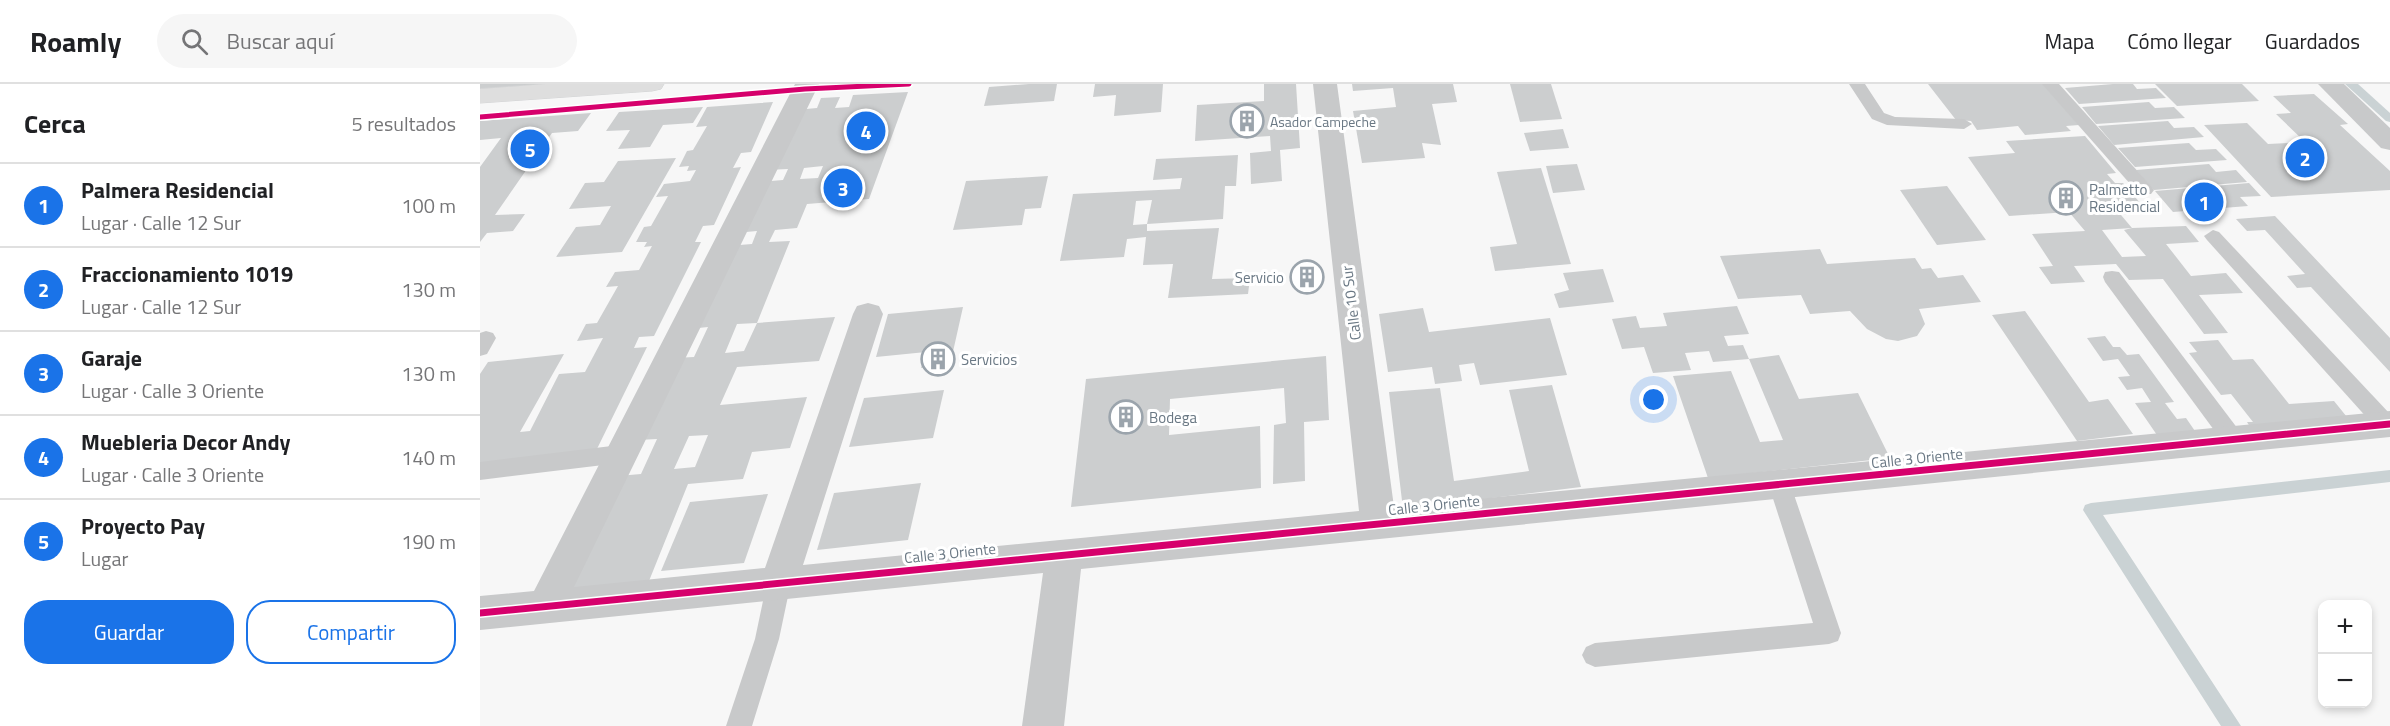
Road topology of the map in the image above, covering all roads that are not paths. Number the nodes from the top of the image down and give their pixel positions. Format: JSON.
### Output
{"nodes":[{"id":1,"x":652,"y":84,"type":"edge"},
{"id":2,"x":807,"y":84,"type":"edge"},
{"id":3,"x":1325,"y":84,"type":"edge"},
{"id":4,"x":1857,"y":84,"type":"edge"},
{"id":5,"x":2050,"y":84,"type":"edge"},
{"id":6,"x":2330,"y":84,"type":"edge"},
{"id":7,"x":480,"y":96,"type":"edge"},
{"id":8,"x":1964,"y":124,"type":"dead end"},
{"id":9,"x":2390,"y":142,"type":"edge"},
{"id":10,"x":2145,"y":190,"type":"dead end"},
{"id":11,"x":2213,"y":236,"type":"dead end"},
{"id":12,"x":2112,"y":277,"type":"dead end"},
{"id":13,"x":868,"y":314,"type":"dead end"},
{"id":14,"x":2388,"y":424,"type":"edge"},
{"id":15,"x":2233,"y":440,"type":"junction"},
{"id":16,"x":620,"y":454,"type":"junction"},
{"id":17,"x":480,"y":471,"type":"edge"},
{"id":18,"x":1779,"y":483,"type":"junction"},
{"id":19,"x":1378,"y":522,"type":"junction"},
{"id":20,"x":1064,"y":554,"type":"junction"},
{"id":21,"x":779,"y":582,"type":"junction"},
{"id":22,"x":544,"y":606,"type":"junction"},
{"id":23,"x":480,"y":613,"type":"edge"},
{"id":24,"x":1595,"y":655,"type":"dead end"},
{"id":25,"x":739,"y":726,"type":"edge"},
{"id":26,"x":1043,"y":726,"type":"edge"}],
"edges":[{"from":1,"to":7,"type":"main road"},
{"from":2,"to":16,"type":"street"},
{"from":3,"to":19,"type":"street","name":"Calle 10 Sur"},
{"from":4,"to":8,"type":"lane"},
{"from":5,"to":10,"type":"lane"},
{"from":6,"to":9,"type":"street"},
{"from":11,"to":14,"type":"lane"},
{"from":12,"to":15,"type":"lane"},
{"from":13,"to":21,"type":"street"},
{"from":14,"to":15,"type":"street","name":"Calle 3 Oriente"},
{"from":15,"to":18,"type":"street","name":"Calle 3 Oriente"},
{"from":16,"to":17,"type":"lane"},
{"from":16,"to":22,"type":"street"},
{"from":18,"to":19,"type":"street","name":"Calle 3 Oriente"},
{"from":18,"to":24,"type":"lane"},
{"from":19,"to":20,"type":"street","name":"Calle 3 Oriente"},
{"from":20,"to":21,"type":"street","name":"Calle 3 Oriente"},
{"from":20,"to":26,"type":"street"},
{"from":21,"to":22,"type":"street","name":"Calle 3 Oriente"},
{"from":21,"to":25,"type":"lane"},
{"from":22,"to":23,"type":"street","name":"Calle 3 Oriente"}]}
